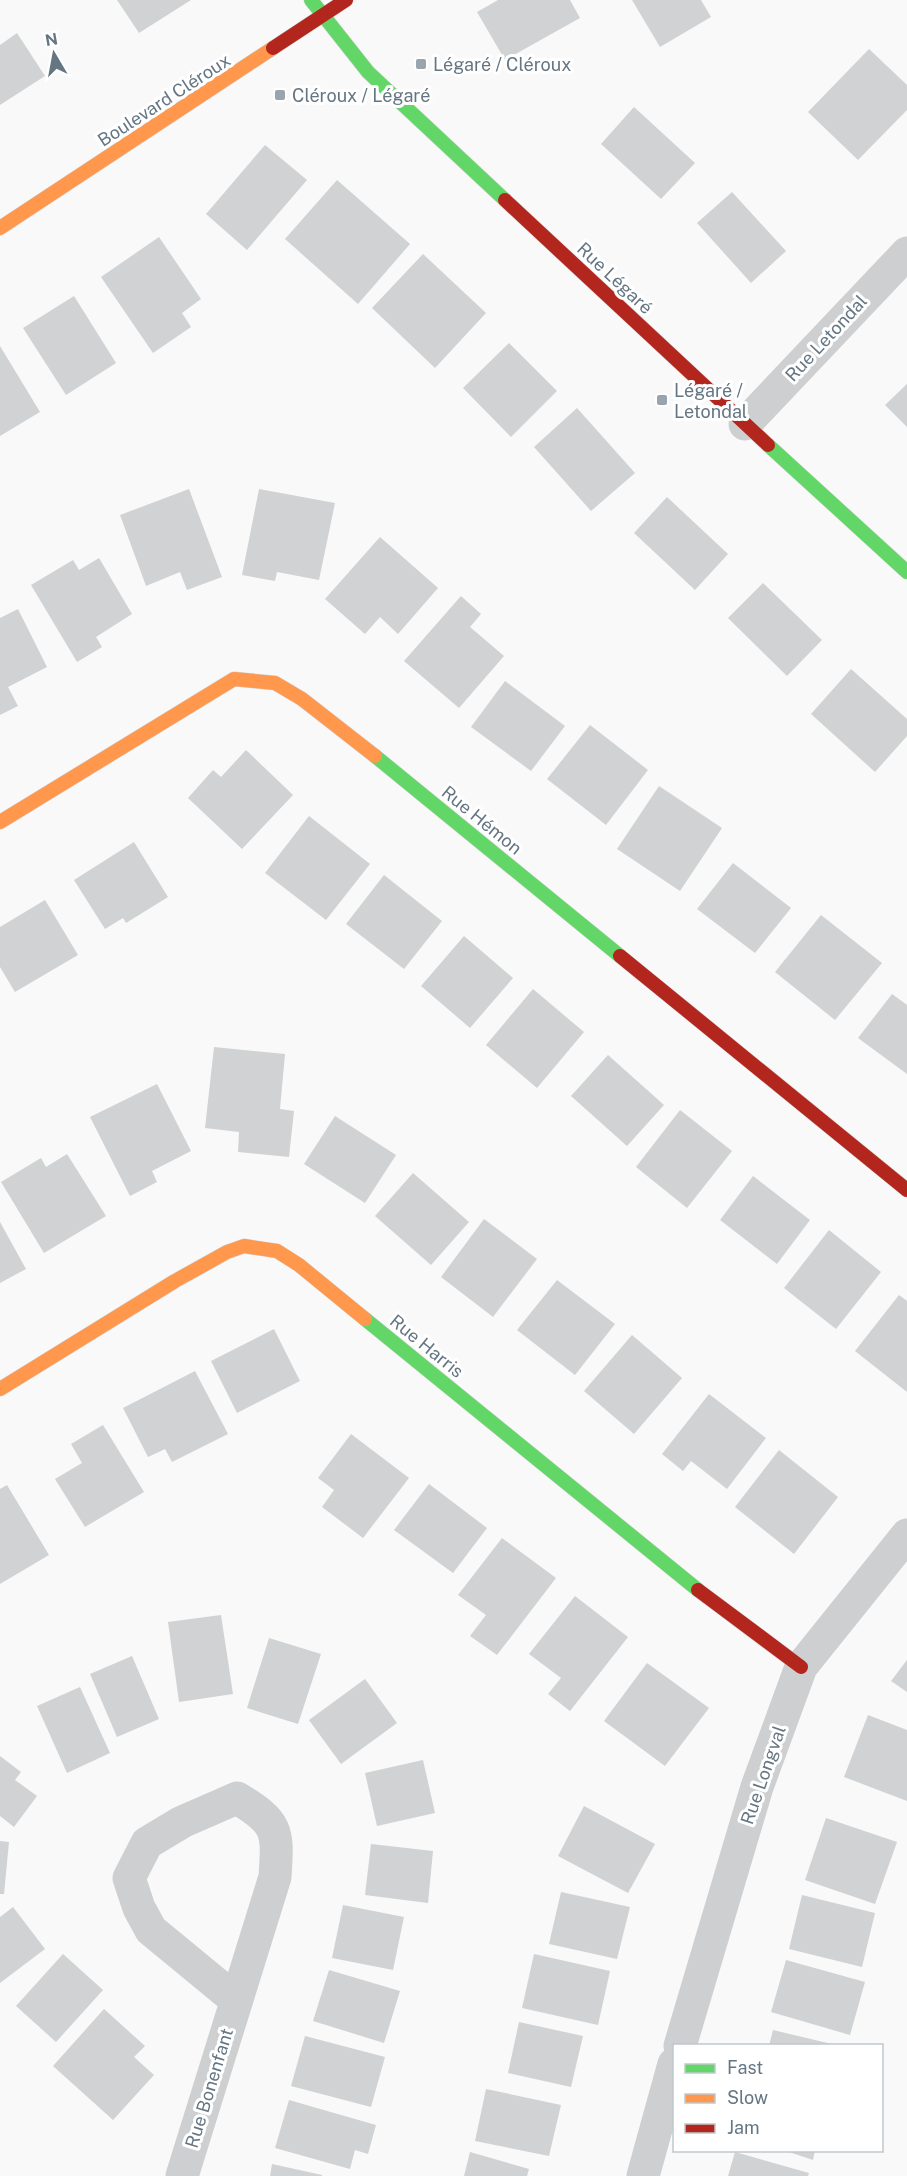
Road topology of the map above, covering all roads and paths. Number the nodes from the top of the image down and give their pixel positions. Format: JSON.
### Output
{"nodes":[{"id":1,"x":311,"y":0,"type":"edge"},
{"id":2,"x":346,"y":0,"type":"edge"},
{"id":3,"x":323,"y":16,"type":"junction"},
{"id":4,"x":0,"y":228,"type":"edge"},
{"id":5,"x":907,"y":253,"type":"edge"},
{"id":6,"x":745,"y":423,"type":"junction"},
{"id":7,"x":907,"y":572,"type":"edge"},
{"id":8,"x":0,"y":822,"type":"edge"},
{"id":9,"x":907,"y":1190,"type":"edge"},
{"id":10,"x":0,"y":1389,"type":"edge"},
{"id":11,"x":907,"y":1534,"type":"edge"},
{"id":12,"x":801,"y":1667,"type":"junction"},
{"id":13,"x":236,"y":2000,"type":"junction"},
{"id":14,"x":681,"y":2044,"type":"edge"},
{"id":15,"x":673,"y":2071,"type":"edge"},
{"id":16,"x":182,"y":2176,"type":"edge"},
{"id":17,"x":643,"y":2176,"type":"edge"}],
"edges":[{"from":1,"to":3,"type":"street","name":"Rue Légaré"},
{"from":2,"to":3,"type":"street","name":"Boulevard Cléroux"},
{"from":3,"to":4,"type":"street","name":"Boulevard Cléroux"},
{"from":3,"to":6,"type":"street","name":"Rue Légaré"},
{"from":5,"to":6,"type":"street","name":"Rue Letondal"},
{"from":6,"to":7,"type":"street","name":"Rue Légaré"},
{"from":8,"to":9,"type":"street","name":"Rue Hémon"},
{"from":10,"to":12,"type":"street","name":"Rue Harris"},
{"from":11,"to":12,"type":"street","name":"Rue Longval"},
{"from":12,"to":14,"type":"street","name":"Rue Longval"},
{"from":13,"to":13,"type":"street","name":"Rue Bonenfant"},
{"from":13,"to":16,"type":"street","name":"Rue Bonenfant"},
{"from":15,"to":17,"type":"street"}]}
